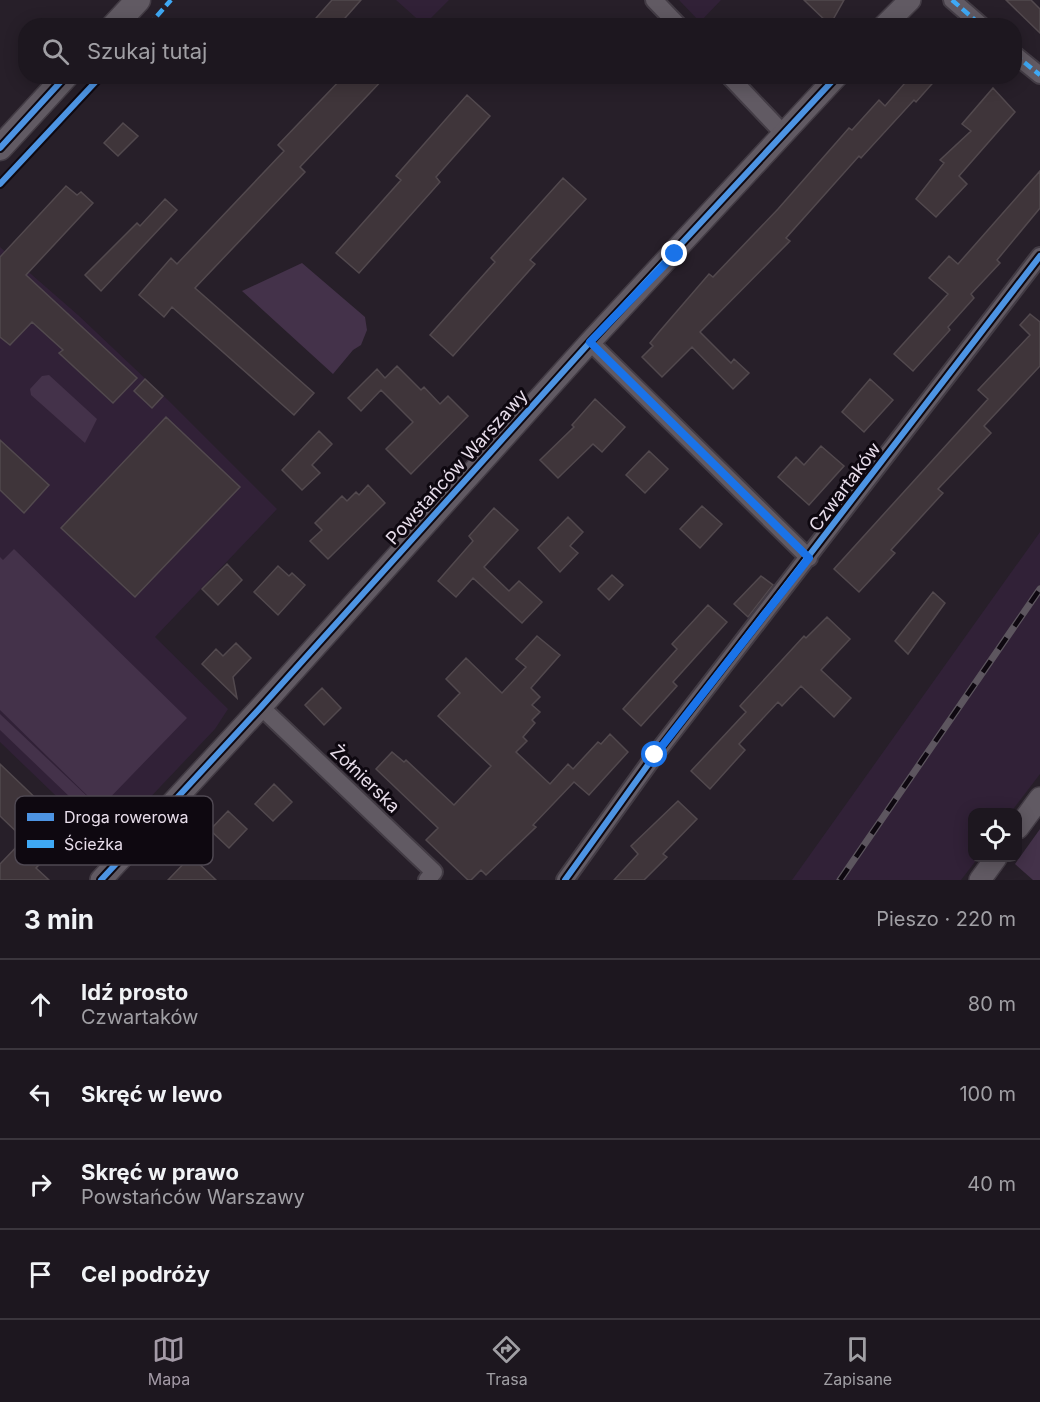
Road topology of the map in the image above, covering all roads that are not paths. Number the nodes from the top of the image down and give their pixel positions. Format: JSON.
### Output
{"nodes":[{"id":1,"x":138,"y":0,"type":"edge"},
{"id":2,"x":654,"y":0,"type":"edge"},
{"id":3,"x":910,"y":0,"type":"edge"},
{"id":4,"x":952,"y":0,"type":"edge"},
{"id":5,"x":121,"y":18,"type":"edge"},
{"id":6,"x":671,"y":18,"type":"edge"},
{"id":7,"x":892,"y":18,"type":"edge"},
{"id":8,"x":973,"y":18,"type":"edge"},
{"id":9,"x":1022,"y":60,"type":"edge"},
{"id":10,"x":1040,"y":75,"type":"edge"},
{"id":11,"x":59,"y":84,"type":"edge"},
{"id":12,"x":737,"y":84,"type":"edge"},
{"id":13,"x":830,"y":84,"type":"edge"},
{"id":14,"x":784,"y":134,"type":"junction"},
{"id":15,"x":0,"y":148,"type":"edge"},
{"id":16,"x":1040,"y":256,"type":"edge"},
{"id":17,"x":590,"y":342,"type":"junction"},
{"id":18,"x":809,"y":558,"type":"junction"},
{"id":19,"x":261,"y":707,"type":"junction"},
{"id":20,"x":179,"y":796,"type":"edge"},
{"id":21,"x":1040,"y":798,"type":"edge"},
{"id":22,"x":1022,"y":821,"type":"edge"},
{"id":23,"x":993,"y":862,"type":"edge"},
{"id":24,"x":116,"y":865,"type":"edge"},
{"id":25,"x":102,"y":880,"type":"edge"},
{"id":26,"x":427,"y":880,"type":"edge"},
{"id":27,"x":565,"y":880,"type":"edge"},
{"id":28,"x":980,"y":880,"type":"edge"}],
"edges":[{"from":1,"to":5,"type":"main road"},
{"from":2,"to":6,"type":"street"},
{"from":3,"to":7,"type":"street"},
{"from":4,"to":8,"type":"street"},
{"from":9,"to":10,"type":"street"},
{"from":11,"to":15,"type":"main road"},
{"from":12,"to":14,"type":"street"},
{"from":13,"to":14,"type":"street","name":"Powstańców Warszawy"},
{"from":14,"to":17,"type":"street","name":"Powstańców Warszawy"},
{"from":16,"to":18,"type":"street","name":"Czwartaków"},
{"from":17,"to":18,"type":"street"},
{"from":17,"to":19,"type":"street","name":"Powstańców Warszawy"},
{"from":18,"to":27,"type":"street","name":"Czwartaków"},
{"from":19,"to":20,"type":"street","name":"Powstańców Warszawy"},
{"from":19,"to":26,"type":"street","name":"Żołnierska"},
{"from":21,"to":22,"type":"street"},
{"from":23,"to":28,"type":"street"},
{"from":24,"to":25,"type":"street","name":"Powstańców Warszawy"}]}
